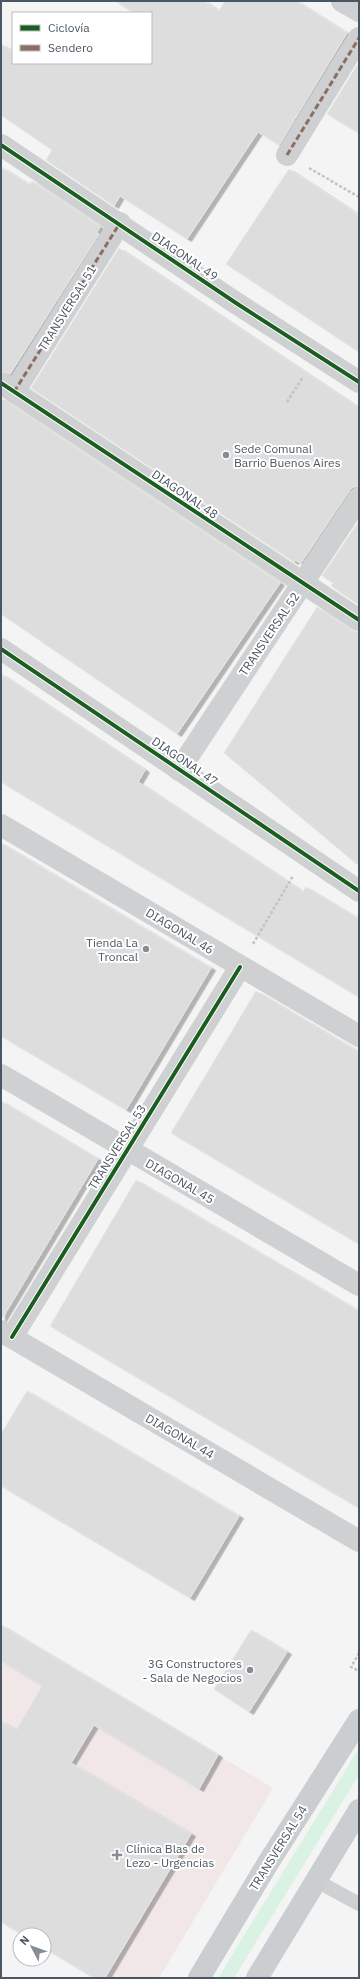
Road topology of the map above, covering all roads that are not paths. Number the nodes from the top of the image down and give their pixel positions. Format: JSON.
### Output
{"nodes":[{"id":1,"x":342,"y":1,"type":"edge"},
{"id":2,"x":359,"y":11,"type":"edge"},
{"id":3,"x":359,"y":38,"type":"edge"},
{"id":4,"x":1,"y":145,"type":"edge"},
{"id":5,"x":287,"y":155,"type":"road end"},
{"id":6,"x":120,"y":224,"type":"junction"},
{"id":7,"x":359,"y":382,"type":"edge"},
{"id":8,"x":8,"y":387,"type":"edge"},
{"id":9,"x":359,"y":498,"type":"edge"},
{"id":10,"x":302,"y":584,"type":"junction"},
{"id":11,"x":359,"y":620,"type":"edge"},
{"id":12,"x":1,"y":648,"type":"edge"},
{"id":13,"x":179,"y":770,"type":"junction"},
{"id":14,"x":1,"y":825,"type":"edge"},
{"id":15,"x":359,"y":890,"type":"edge"},
{"id":16,"x":240,"y":967,"type":"junction"},
{"id":17,"x":359,"y":1036,"type":"edge"},
{"id":18,"x":1,"y":1075,"type":"edge"},
{"id":19,"x":127,"y":1150,"type":"junction"},
{"id":20,"x":359,"y":1285,"type":"edge"},
{"id":21,"x":6,"y":1334,"type":"edge"},
{"id":22,"x":359,"y":1541,"type":"edge"},
{"id":23,"x":359,"y":1720,"type":"edge"},
{"id":24,"x":359,"y":1810,"type":"edge"},
{"id":25,"x":315,"y":1880,"type":"junction"},
{"id":26,"x":359,"y":1904,"type":"edge"},
{"id":27,"x":198,"y":1978,"type":"edge"},
{"id":28,"x":256,"y":1978,"type":"edge"}],
"edges":[{"from":1,"to":2,"type":"street"},
{"from":3,"to":5,"type":"street"},
{"from":4,"to":6,"type":"street","name":"DIAGONAL 49"},
{"from":6,"to":7,"type":"street","name":"DIAGONAL 49"},
{"from":6,"to":8,"type":"street","name":"TRANSVERSAL 51"},
{"from":8,"to":10,"type":"street","name":"DIAGONAL 48"},
{"from":9,"to":10,"type":"street","name":"TRANSVERSAL 52"},
{"from":10,"to":11,"type":"street","name":"DIAGONAL 48"},
{"from":10,"to":13,"type":"street","name":"TRANSVERSAL 52"},
{"from":12,"to":13,"type":"street","name":"DIAGONAL 47"},
{"from":13,"to":15,"type":"street","name":"DIAGONAL 47"},
{"from":14,"to":16,"type":"street","name":"DIAGONAL 46"},
{"from":16,"to":17,"type":"street","name":"DIAGONAL 46"},
{"from":16,"to":19,"type":"street","name":"TRANSVERSAL 53"},
{"from":18,"to":19,"type":"street","name":"DIAGONAL 45"},
{"from":19,"to":20,"type":"street","name":"DIAGONAL 45"},
{"from":19,"to":21,"type":"street","name":"TRANSVERSAL 53"},
{"from":21,"to":22,"type":"street","name":"DIAGONAL 44"},
{"from":23,"to":27,"type":"main road","name":"TRANSVERSAL 54"},
{"from":24,"to":25,"type":"main road"},
{"from":25,"to":26,"type":"lane"},
{"from":25,"to":28,"type":"main road"}]}
